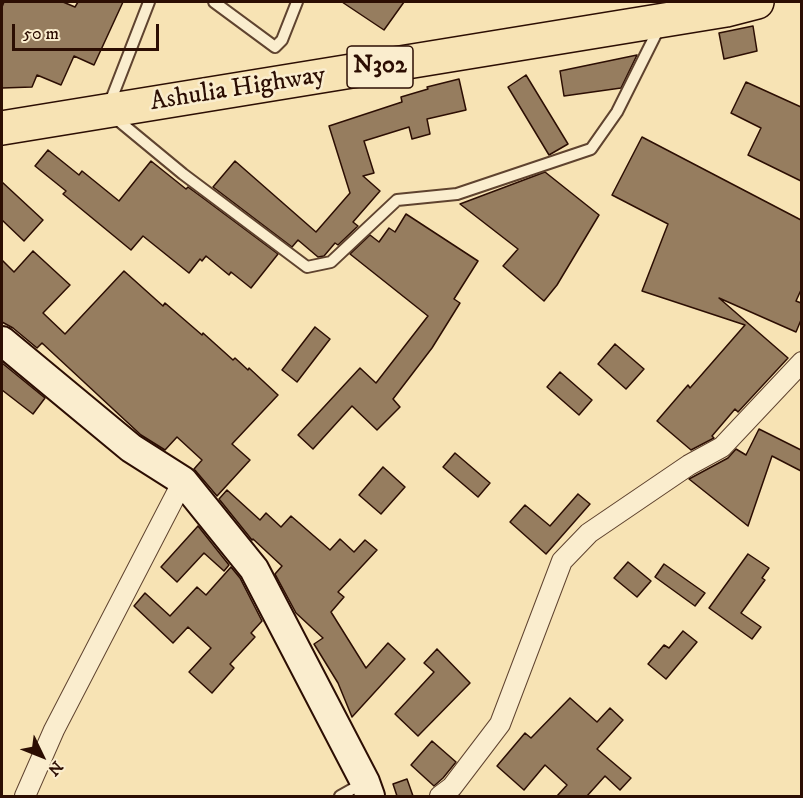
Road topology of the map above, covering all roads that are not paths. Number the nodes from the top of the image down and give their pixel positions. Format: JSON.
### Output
{"nodes":[{"id":1,"x":149,"y":2,"type":"edge"},
{"id":2,"x":214,"y":2,"type":"edge"},
{"id":3,"x":297,"y":2,"type":"edge"},
{"id":4,"x":757,"y":2,"type":"edge"},
{"id":5,"x":656,"y":15,"type":"edge"},
{"id":6,"x":107,"y":111,"type":"junction"},
{"id":7,"x":2,"y":128,"type":"edge"},
{"id":8,"x":2,"y":341,"type":"edge"},
{"id":9,"x":801,"y":362,"type":"edge"},
{"id":10,"x":183,"y":481,"type":"junction"},
{"id":11,"x":368,"y":789,"type":"edge"},
{"id":12,"x":25,"y":796,"type":"edge"},
{"id":13,"x":340,"y":796,"type":"edge"},
{"id":14,"x":440,"y":796,"type":"edge"}],
"edges":[{"from":1,"to":6,"type":"lane"},
{"from":2,"to":3,"type":"lane"},
{"from":4,"to":5,"type":"highway","name":"Ashulia Highway","number":"N302"},
{"from":5,"to":6,"type":"highway","name":"Ashulia Highway","number":"N302"},
{"from":5,"to":6,"type":"lane"},
{"from":6,"to":7,"type":"highway","name":"Ashulia Highway","number":"N302"},
{"from":8,"to":10,"type":"street"},
{"from":9,"to":14,"type":"street"},
{"from":10,"to":11,"type":"street"},
{"from":10,"to":12,"type":"street"},
{"from":11,"to":13,"type":"lane"}]}
